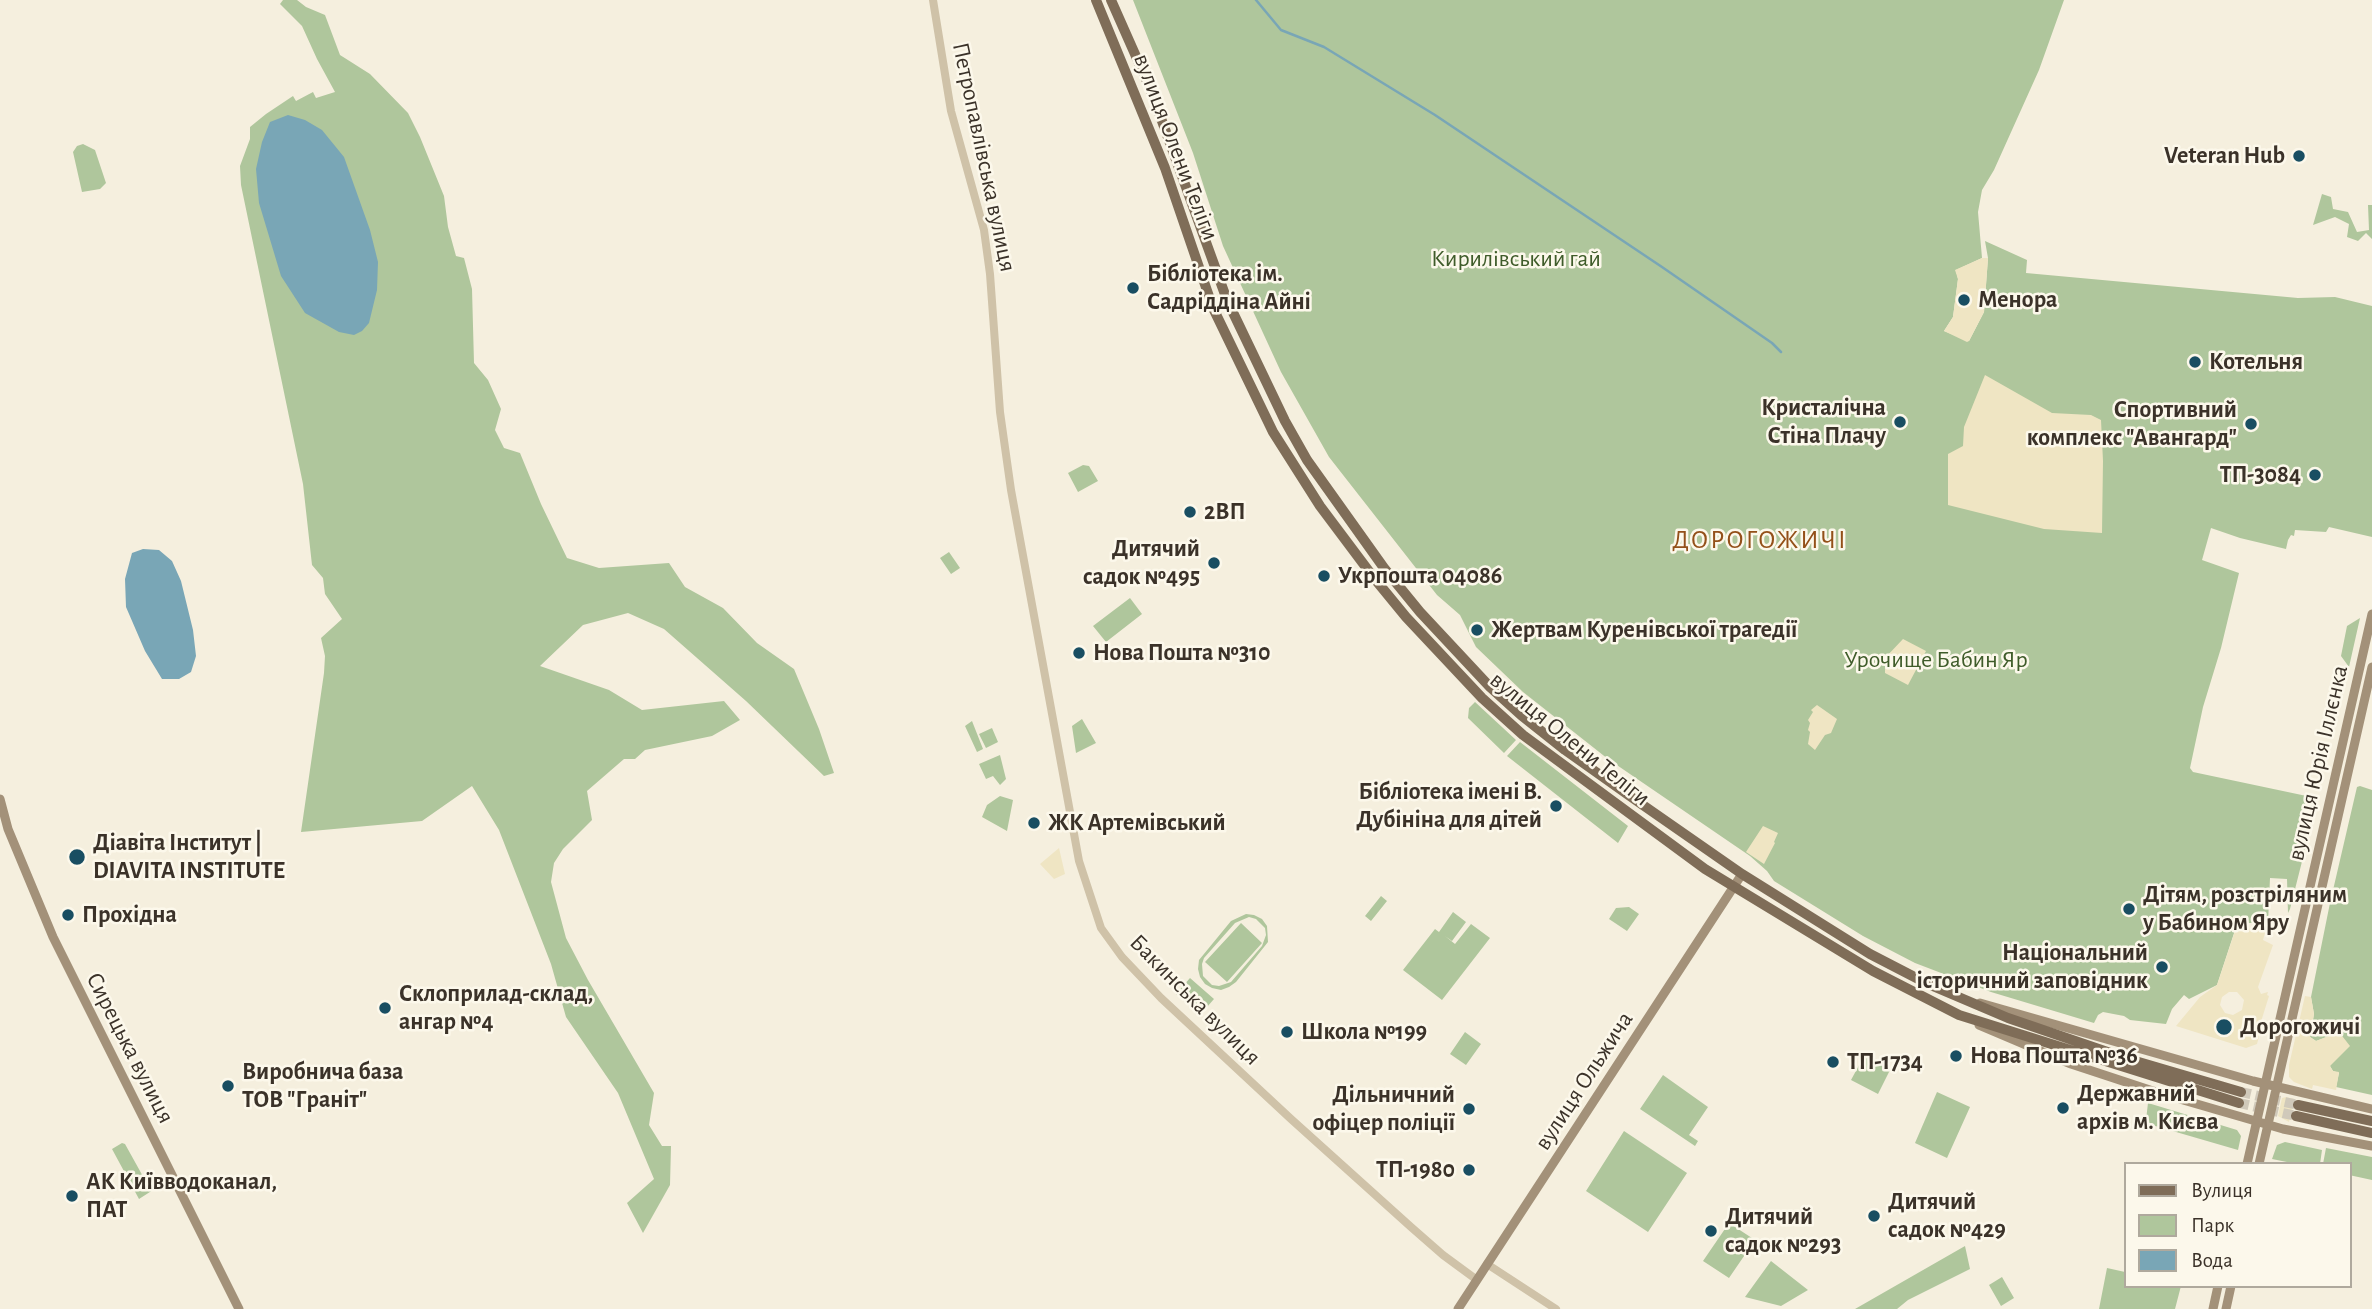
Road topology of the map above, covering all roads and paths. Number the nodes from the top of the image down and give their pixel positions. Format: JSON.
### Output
{"nodes":[{"id":1,"x":933,"y":0,"type":"edge"},
{"id":2,"x":1096,"y":0,"type":"edge"},
{"id":3,"x":1111,"y":0,"type":"edge"},
{"id":4,"x":1011,"y":489,"type":"joint"},
{"id":5,"x":2372,"y":614,"type":"edge"},
{"id":6,"x":2372,"y":667,"type":"edge"},
{"id":7,"x":0,"y":799,"type":"edge"},
{"id":8,"x":1742,"y":874,"type":"junction"},
{"id":9,"x":1734,"y":887,"type":"junction"},
{"id":10,"x":1964,"y":999,"type":"junction"},
{"id":11,"x":1959,"y":1015,"type":"junction"},
{"id":12,"x":2265,"y":1084,"type":"junction"},
{"id":13,"x":2275,"y":1087,"type":"junction"},
{"id":14,"x":2241,"y":1092,"type":"tunnel mouth"},
{"id":15,"x":2239,"y":1103,"type":"tunnel mouth"},
{"id":16,"x":2298,"y":1105,"type":"tunnel mouth"},
{"id":17,"x":2372,"y":1108,"type":"edge"},
{"id":18,"x":2296,"y":1116,"type":"tunnel mouth"},
{"id":19,"x":2372,"y":1121,"type":"edge"},
{"id":20,"x":2257,"y":1122,"type":"junction"},
{"id":21,"x":2267,"y":1125,"type":"junction"},
{"id":22,"x":2372,"y":1133,"type":"edge"},
{"id":23,"x":2372,"y":1146,"type":"edge"},
{"id":24,"x":2248,"y":1162,"type":"edge"},
{"id":25,"x":2259,"y":1162,"type":"edge"},
{"id":26,"x":1487,"y":1264,"type":"junction"},
{"id":27,"x":1476,"y":1280,"type":"junction"},
{"id":28,"x":2218,"y":1288,"type":"edge"},
{"id":29,"x":2231,"y":1288,"type":"edge"},
{"id":30,"x":239,"y":1309,"type":"edge"},
{"id":31,"x":1458,"y":1309,"type":"edge"},
{"id":32,"x":1556,"y":1309,"type":"edge"},
{"id":33,"x":2213,"y":1309,"type":"edge"},
{"id":34,"x":2226,"y":1309,"type":"edge"}],
"edges":[{"from":1,"to":4,"type":"street","name":"Петропавлівська вулиця"},
{"from":2,"to":9,"type":"main road","name":"вулиця Олени Теліги"},
{"from":3,"to":8,"type":"main road","name":"вулиця Олени Теліги"},
{"from":4,"to":27,"type":"street","name":"Бакинська вулиця"},
{"from":5,"to":12,"type":"main road","name":"вулиця Юрія Іллєнка"},
{"from":6,"to":13,"type":"main road","name":"вулиця Юрія Іллєнка"},
{"from":7,"to":30,"type":"main road","name":"Сирецька вулиця"},
{"from":8,"to":9,"type":"main road","name":"вулиця Ольжича"},
{"from":8,"to":10,"type":"main road","name":"вулиця Олени Теліги"},
{"from":9,"to":11,"type":"main road","name":"вулиця Олени Теліги"},
{"from":9,"to":26,"type":"main road","name":"вулиця Ольжича"},
{"from":10,"to":12,"type":"main road","name":"вулиця Олени Теліги"},
{"from":10,"to":14,"type":"main road","name":"вулиця Олени Теліги"},
{"from":11,"to":15,"type":"main road","name":"вулиця Олени Теліги"},
{"from":11,"to":20,"type":"main road","name":"вулиця Олени Теліги"},
{"from":12,"to":13,"type":"main road","name":"вулиця Олени Теліги"},
{"from":12,"to":20,"type":"main road","name":"вулиця Юрія Іллєнка"},
{"from":13,"to":17,"type":"main road","name":"вулиця Олени Теліги"},
{"from":13,"to":21,"type":"main road","name":"вулиця Юрія Іллєнка"},
{"from":16,"to":19,"type":"main road"},
{"from":18,"to":22,"type":"main road"},
{"from":20,"to":21,"type":"main road","name":"вулиця Олени Теліги"},
{"from":20,"to":24,"type":"main road","name":"вулиця Юрія Іллєнка"},
{"from":21,"to":23,"type":"main road","name":"вулиця Олени Теліги"},
{"from":21,"to":25,"type":"main road","name":"вулиця Юрія Іллєнка"},
{"from":26,"to":27,"type":"main road","name":"вулиця Ольжича"},
{"from":26,"to":32,"type":"street"},
{"from":27,"to":31,"type":"main road","name":"вулиця Ольжича"},
{"from":28,"to":33,"type":"main road"},
{"from":29,"to":34,"type":"main road"}]}
